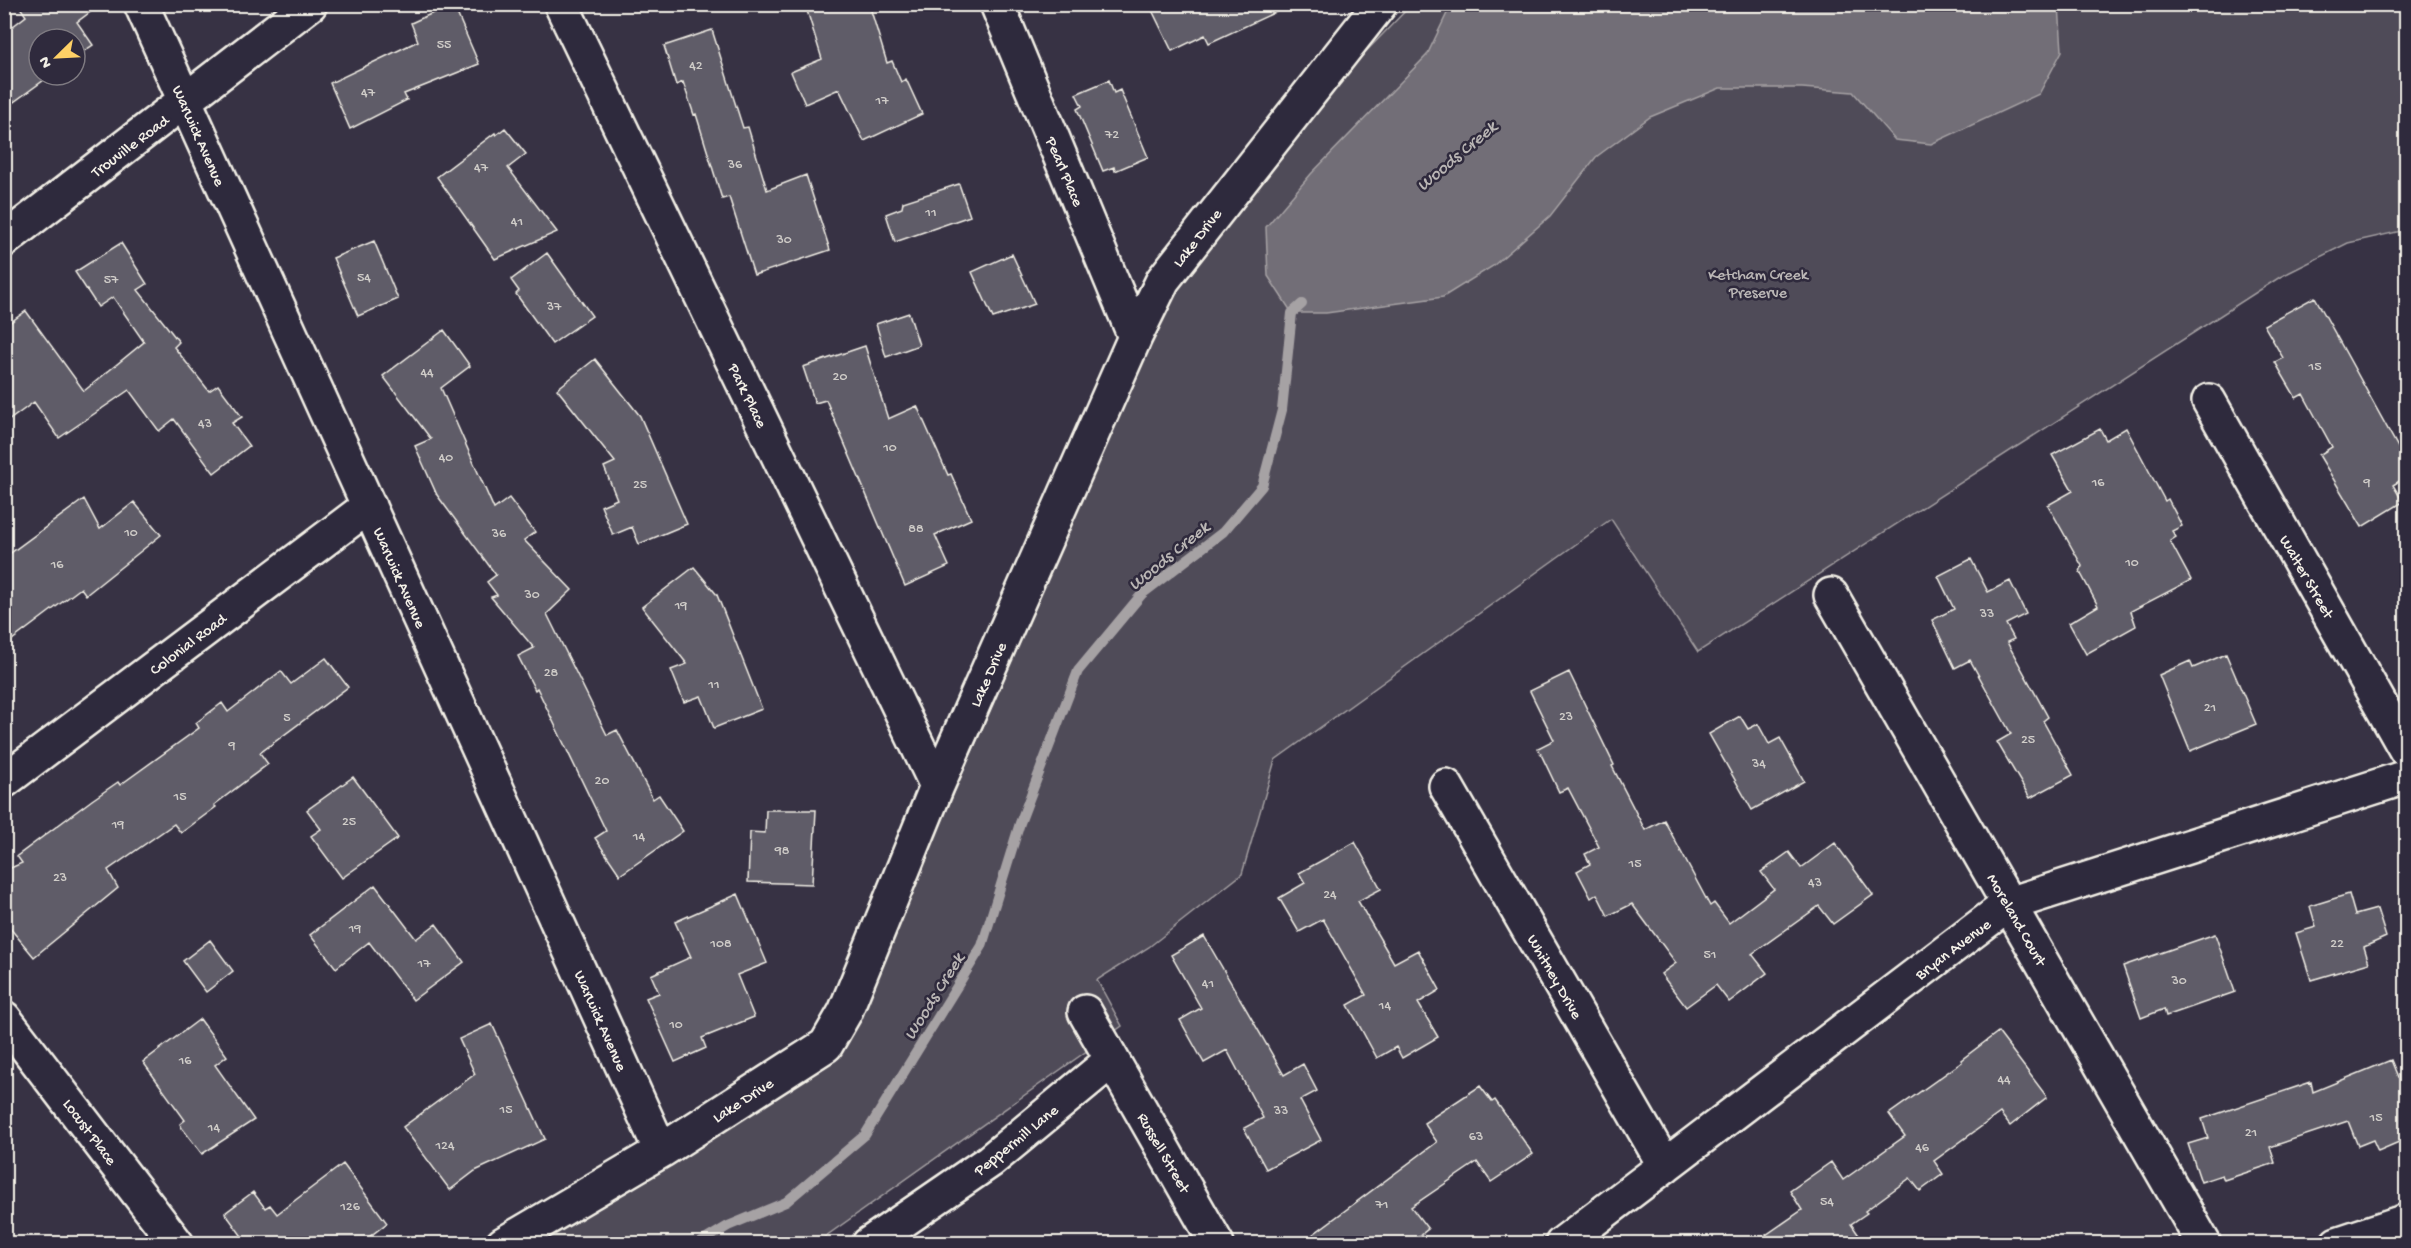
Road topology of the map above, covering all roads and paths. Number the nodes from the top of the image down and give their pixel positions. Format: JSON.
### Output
{"nodes":[{"id":1,"x":141,"y":4,"type":"edge"},
{"id":2,"x":310,"y":4,"type":"edge"},
{"id":3,"x":561,"y":4,"type":"edge"},
{"id":4,"x":997,"y":4,"type":"edge"},
{"id":5,"x":1380,"y":4,"type":"edge"},
{"id":6,"x":185,"y":102,"type":"junction"},
{"id":7,"x":4,"y":240,"type":"edge"},
{"id":8,"x":1136,"y":337,"type":"junction"},
{"id":9,"x":2209,"y":401,"type":"dead end"},
{"id":10,"x":369,"y":506,"type":"junction"},
{"id":11,"x":1831,"y":595,"type":"dead end"},
{"id":12,"x":2406,"y":750,"type":"edge"},
{"id":13,"x":2406,"y":777,"type":"edge"},
{"id":14,"x":4,"y":781,"type":"edge"},
{"id":15,"x":937,"y":786,"type":"junction"},
{"id":16,"x":1446,"y":786,"type":"dead end"},
{"id":17,"x":2009,"y":904,"type":"junction"},
{"id":18,"x":1085,"y":1012,"type":"dead end"},
{"id":19,"x":4,"y":1018,"type":"edge"},
{"id":20,"x":1112,"y":1059,"type":"junction"},
{"id":21,"x":661,"y":1151,"type":"junction"},
{"id":22,"x":1665,"y":1166,"type":"junction"},
{"id":23,"x":2406,"y":1221,"type":"edge"},
{"id":24,"x":177,"y":1244,"type":"edge"},
{"id":25,"x":503,"y":1244,"type":"edge"},
{"id":26,"x":869,"y":1244,"type":"edge"},
{"id":27,"x":1217,"y":1244,"type":"edge"},
{"id":28,"x":1563,"y":1244,"type":"edge"},
{"id":29,"x":2204,"y":1244,"type":"edge"},
{"id":30,"x":2337,"y":1244,"type":"edge"}],
"edges":[{"from":1,"to":6,"type":"street","name":"Warwick Avenue"},
{"from":2,"to":6,"type":"street","name":"Trouville Road"},
{"from":3,"to":15,"type":"street","name":"Park Place"},
{"from":4,"to":8,"type":"street","name":"Pearl Place"},
{"from":5,"to":8,"type":"street","name":"Lake Drive"},
{"from":6,"to":7,"type":"street","name":"Trouville Road"},
{"from":6,"to":10,"type":"street","name":"Warwick Avenue"},
{"from":8,"to":15,"type":"street","name":"Lake Drive"},
{"from":9,"to":12,"type":"street","name":"Walter Street"},
{"from":10,"to":14,"type":"street","name":"Colonial Road"},
{"from":10,"to":21,"type":"street","name":"Warwick Avenue"},
{"from":11,"to":17,"type":"street","name":"Moreland Court"},
{"from":13,"to":17,"type":"street","name":"Bryan Avenue"},
{"from":15,"to":21,"type":"street","name":"Lake Drive"},
{"from":16,"to":22,"type":"street","name":"Whitney Drive"},
{"from":17,"to":22,"type":"street","name":"Bryan Avenue"},
{"from":17,"to":29,"type":"street","name":"Moreland Court"},
{"from":18,"to":20,"type":"street"},
{"from":19,"to":24,"type":"street","name":"Locust Place"},
{"from":20,"to":26,"type":"street","name":"Peppermill Lane"},
{"from":20,"to":27,"type":"street","name":"Russell Street"},
{"from":21,"to":25,"type":"street","name":"Lake Drive"},
{"from":22,"to":28,"type":"street","name":"Bryan Avenue"},
{"from":23,"to":30,"type":"street"}]}
